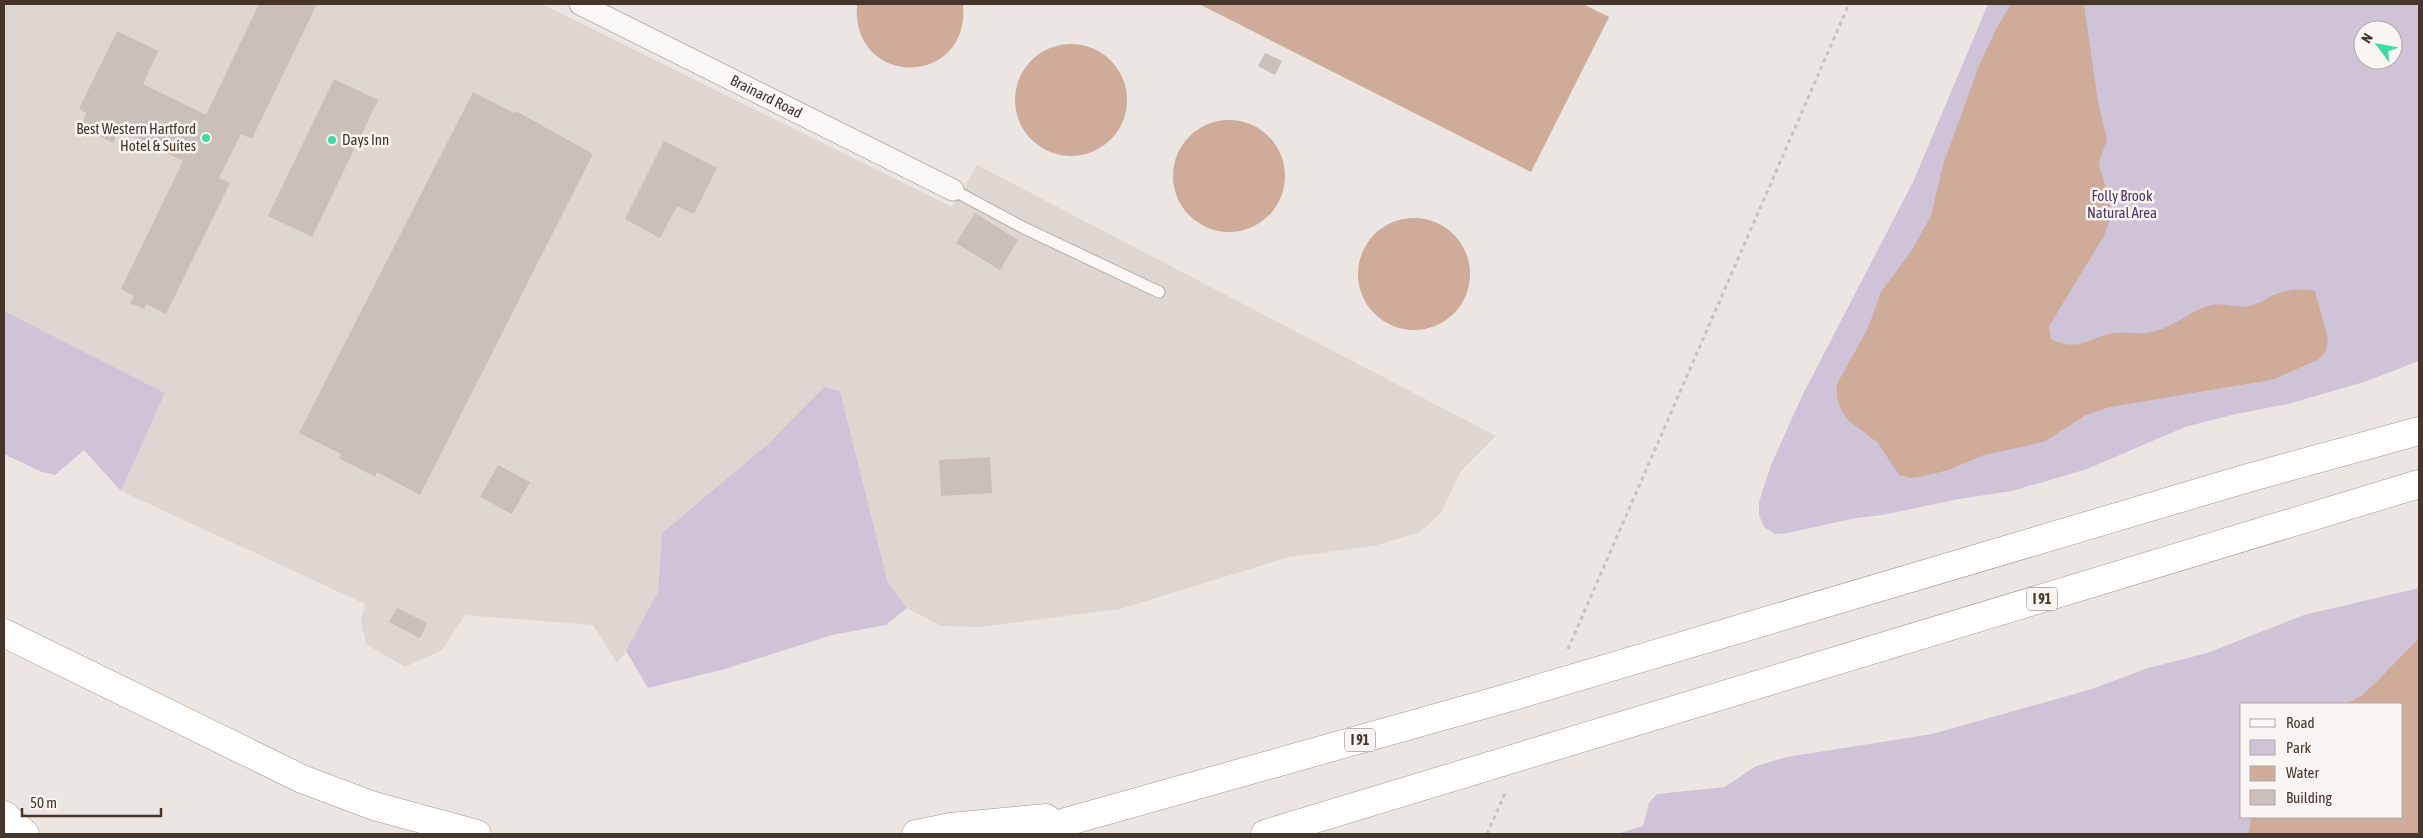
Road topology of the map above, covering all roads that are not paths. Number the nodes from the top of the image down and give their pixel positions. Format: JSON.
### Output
{"nodes":[{"id":1,"x":580,"y":4,"type":"edge"},
{"id":2,"x":953,"y":190,"type":"joint"},
{"id":3,"x":1159,"y":292,"type":"dead end"},
{"id":4,"x":2419,"y":431,"type":"edge"},
{"id":5,"x":2419,"y":484,"type":"edge"},
{"id":6,"x":4,"y":633,"type":"edge"},
{"id":7,"x":1102,"y":813,"type":"junction"},
{"id":8,"x":4,"y":815,"type":"edge"},
{"id":9,"x":1313,"y":820,"type":"junction"},
{"id":10,"x":25,"y":834,"type":"edge"},
{"id":11,"x":477,"y":834,"type":"edge"},
{"id":12,"x":916,"y":834,"type":"edge"},
{"id":13,"x":1023,"y":834,"type":"edge"},
{"id":14,"x":1265,"y":834,"type":"edge"},
{"id":15,"x":1285,"y":834,"type":"edge"}],
"edges":[{"from":1,"to":2,"type":"street","name":"Brainard Road"},
{"from":2,"to":3,"type":"lane"},
{"from":4,"to":7,"type":"highway","number":"I 91"},
{"from":5,"to":9,"type":"highway","number":"I 91"},
{"from":6,"to":11,"type":"highway"},
{"from":7,"to":12,"type":"highway"},
{"from":7,"to":13,"type":"highway","number":"I 91"},
{"from":8,"to":10,"type":"highway"},
{"from":9,"to":14,"type":"highway","number":"I 91"},
{"from":9,"to":15,"type":"highway"}]}
